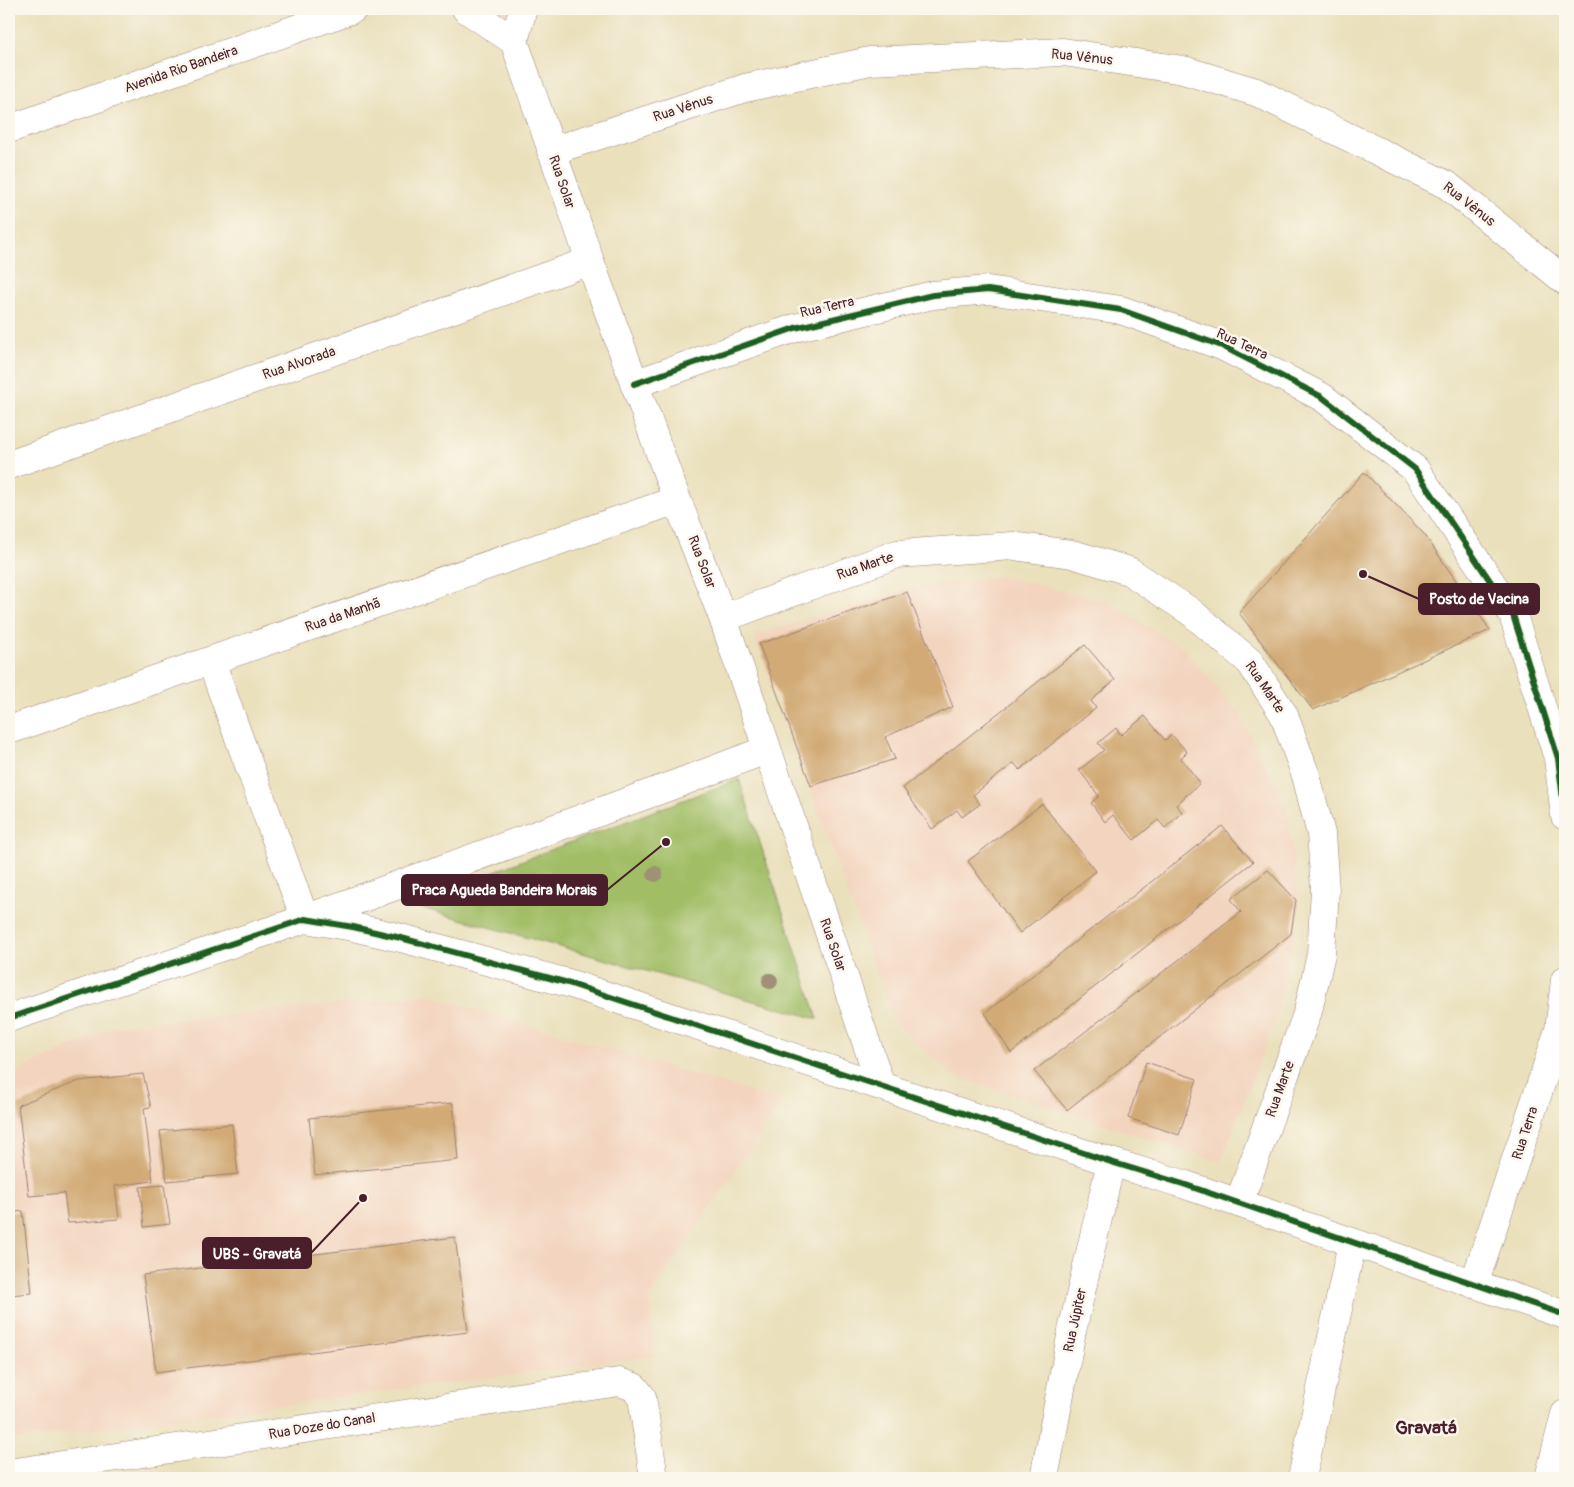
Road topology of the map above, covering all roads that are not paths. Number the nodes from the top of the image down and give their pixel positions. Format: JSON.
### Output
{"nodes":[{"id":1,"x":353,"y":9,"type":"edge"},
{"id":2,"x":466,"y":9,"type":"edge"},
{"id":3,"x":523,"y":9,"type":"edge"},
{"id":4,"x":514,"y":41,"type":"junction"},
{"id":5,"x":9,"y":129,"type":"edge"},
{"id":6,"x":551,"y":150,"type":"junction"},
{"id":7,"x":590,"y":261,"type":"junction"},
{"id":8,"x":1565,"y":281,"type":"edge"},
{"id":9,"x":634,"y":384,"type":"junction"},
{"id":10,"x":9,"y":465,"type":"edge"},
{"id":11,"x":677,"y":500,"type":"junction"},
{"id":12,"x":723,"y":618,"type":"junction"},
{"id":13,"x":211,"y":661,"type":"junction"},
{"id":14,"x":9,"y":730,"type":"edge"},
{"id":15,"x":766,"y":750,"type":"junction"},
{"id":16,"x":1565,"y":816,"type":"edge"},
{"id":17,"x":305,"y":919,"type":"junction"},
{"id":18,"x":1565,"y":980,"type":"edge"},
{"id":19,"x":9,"y":1018,"type":"edge"},
{"id":20,"x":881,"y":1086,"type":"junction"},
{"id":21,"x":1111,"y":1162,"type":"junction"},
{"id":22,"x":1239,"y":1203,"type":"junction"},
{"id":23,"x":1352,"y":1243,"type":"junction"},
{"id":24,"x":1474,"y":1284,"type":"junction"},
{"id":25,"x":1565,"y":1315,"type":"edge"},
{"id":26,"x":1565,"y":1414,"type":"edge"},
{"id":27,"x":9,"y":1473,"type":"edge"},
{"id":28,"x":654,"y":1478,"type":"edge"},
{"id":29,"x":1044,"y":1478,"type":"edge"},
{"id":30,"x":1302,"y":1478,"type":"edge"},
{"id":31,"x":1549,"y":1478,"type":"edge"}],
"edges":[{"from":1,"to":5,"type":"street","name":"Avenida Rio Bandeira"},
{"from":2,"to":4,"type":"street"},
{"from":3,"to":4,"type":"street"},
{"from":4,"to":6,"type":"street","name":"Rua Solar"},
{"from":6,"to":7,"type":"street","name":"Rua Solar"},
{"from":6,"to":8,"type":"street","name":"Rua Vênus"},
{"from":7,"to":9,"type":"street","name":"Rua Solar"},
{"from":7,"to":10,"type":"street","name":"Rua Alvorada"},
{"from":9,"to":11,"type":"street","name":"Rua Solar"},
{"from":9,"to":16,"type":"street","name":"Rua Terra"},
{"from":11,"to":12,"type":"street","name":"Rua Solar"},
{"from":11,"to":13,"type":"street","name":"Rua da Manhã"},
{"from":12,"to":15,"type":"street","name":"Rua Solar"},
{"from":12,"to":22,"type":"street","name":"Rua Marte"},
{"from":13,"to":14,"type":"street","name":"Rua da Manhã"},
{"from":13,"to":17,"type":"street"},
{"from":15,"to":17,"type":"street"},
{"from":15,"to":20,"type":"street","name":"Rua Solar"},
{"from":17,"to":19,"type":"street"},
{"from":17,"to":20,"type":"street"},
{"from":18,"to":24,"type":"street","name":"Rua Terra"},
{"from":20,"to":21,"type":"street"},
{"from":21,"to":22,"type":"street"},
{"from":21,"to":29,"type":"street","name":"Rua Júpiter"},
{"from":22,"to":23,"type":"street"},
{"from":23,"to":24,"type":"street"},
{"from":23,"to":30,"type":"street"},
{"from":24,"to":25,"type":"street"},
{"from":26,"to":31,"type":"street"},
{"from":27,"to":28,"type":"street","name":"Rua Doze do Canal"}]}
